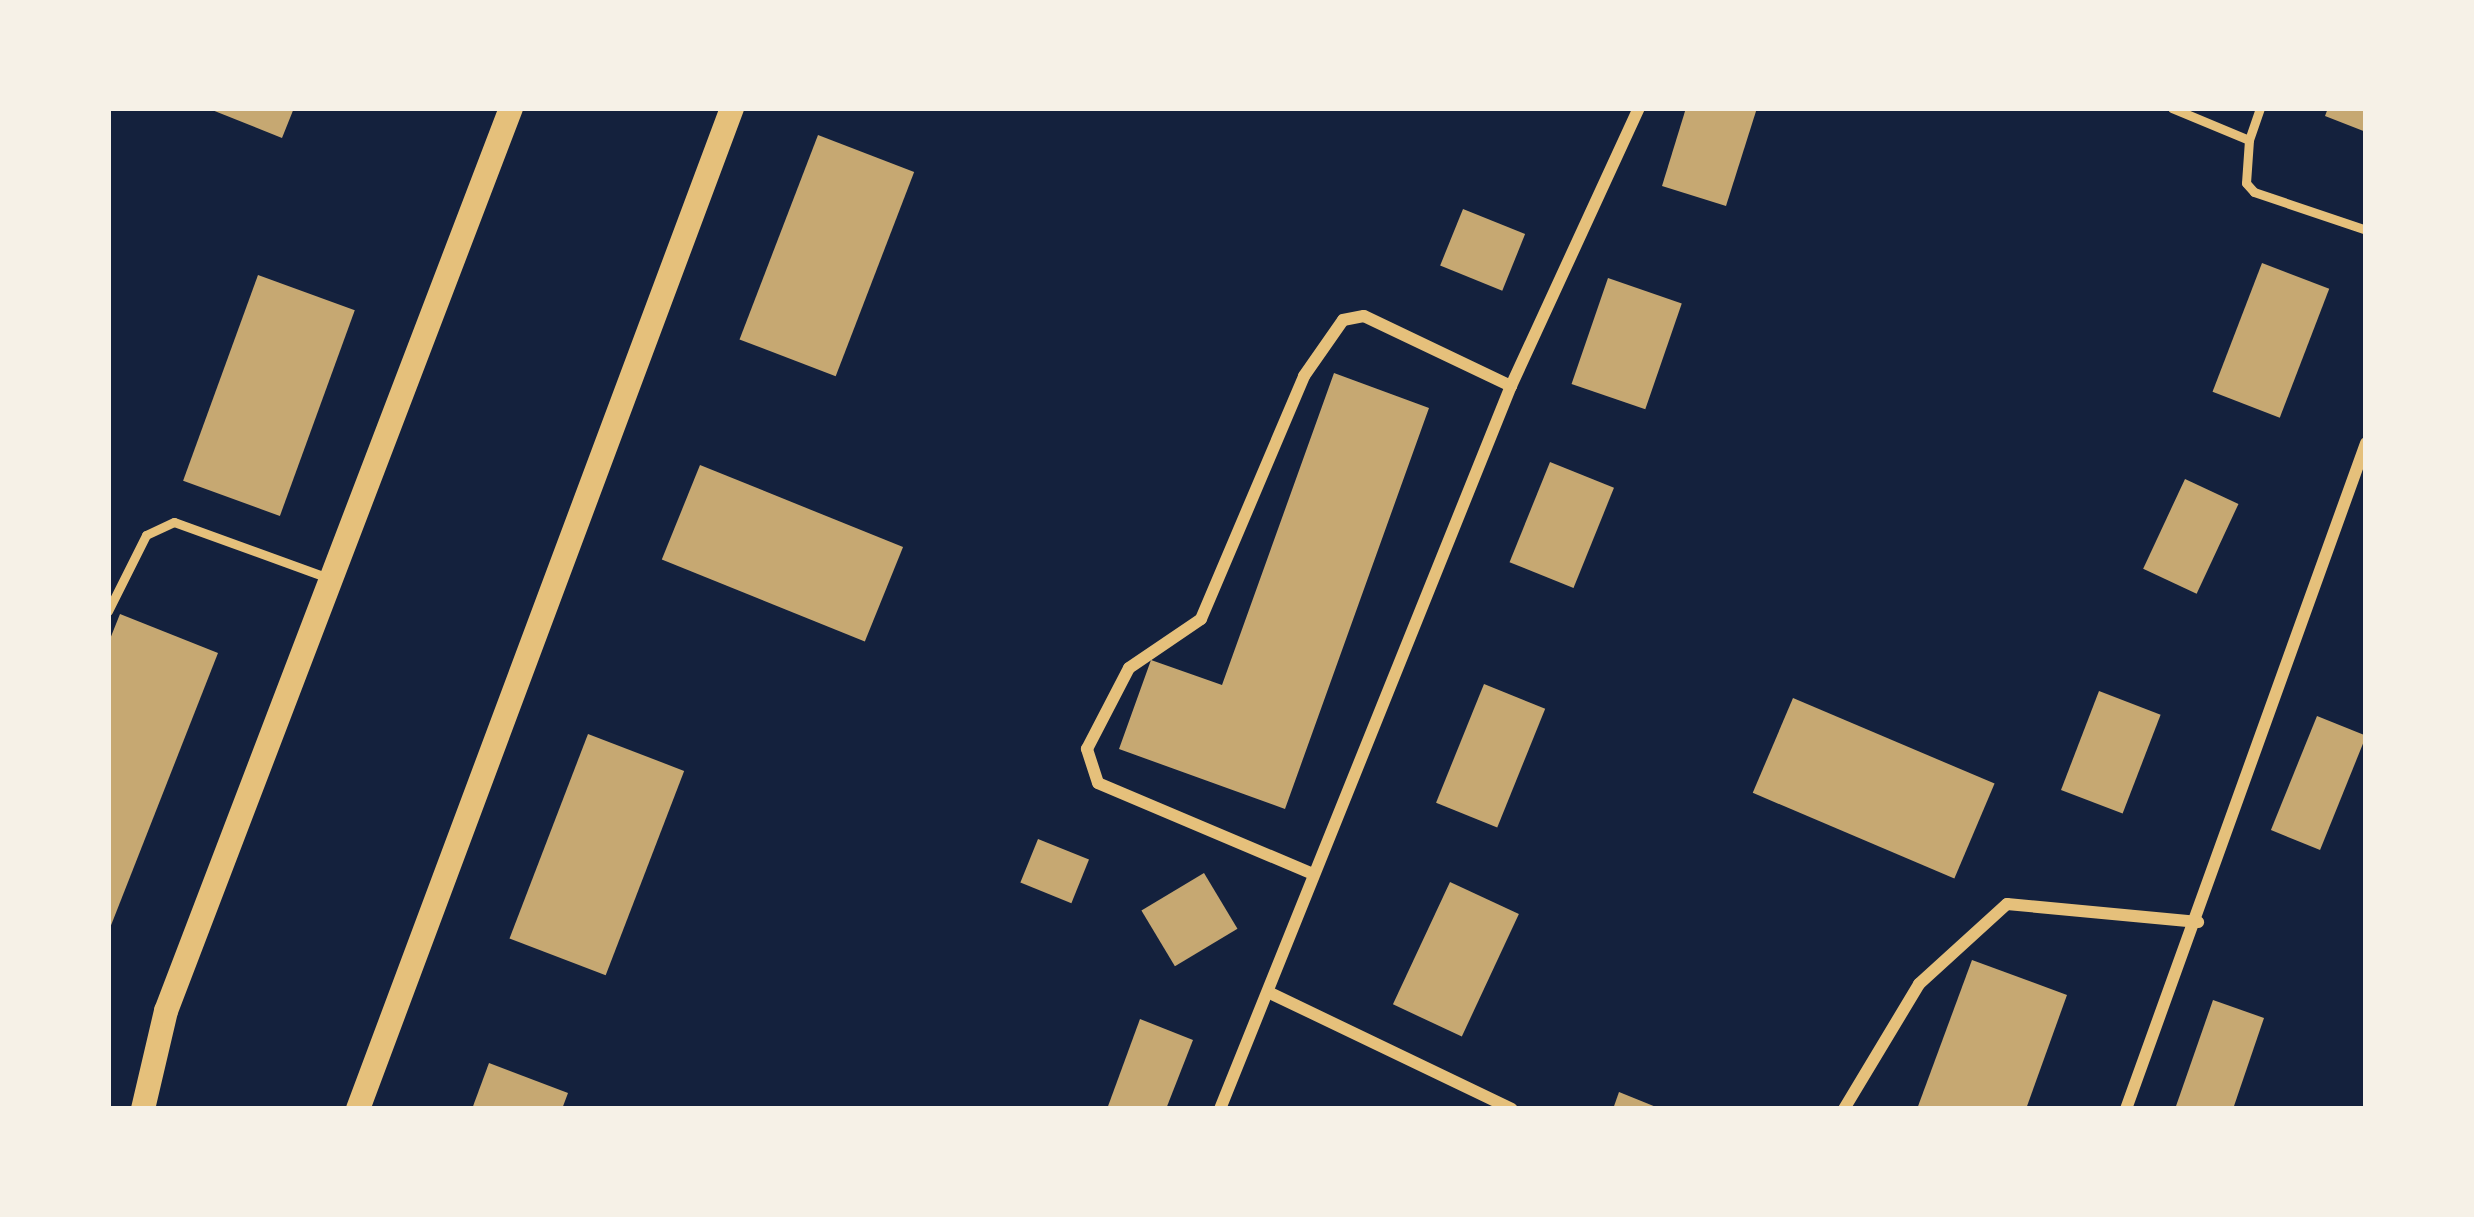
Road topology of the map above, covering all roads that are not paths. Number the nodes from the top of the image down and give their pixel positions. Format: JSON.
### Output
{"nodes":[{"id":1,"x":511,"y":108,"type":"edge"},
{"id":2,"x":732,"y":108,"type":"edge"},
{"id":3,"x":1639,"y":108,"type":"edge"},
{"id":4,"x":2172,"y":108,"type":"edge"},
{"id":5,"x":2260,"y":108,"type":"edge"},
{"id":6,"x":2249,"y":140,"type":"junction"},
{"id":7,"x":2366,"y":230,"type":"edge"},
{"id":8,"x":1511,"y":386,"type":"junction"},
{"id":9,"x":2366,"y":443,"type":"edge"},
{"id":10,"x":331,"y":579,"type":"junction"},
{"id":11,"x":108,"y":611,"type":"edge"},
{"id":12,"x":1313,"y":874,"type":"junction"},
{"id":13,"x":2198,"y":922,"type":"junction"},
{"id":14,"x":1270,"y":993,"type":"junction"},
{"id":15,"x":143,"y":1109,"type":"edge"},
{"id":16,"x":358,"y":1109,"type":"edge"},
{"id":17,"x":1220,"y":1109,"type":"edge"},
{"id":18,"x":1512,"y":1109,"type":"edge"},
{"id":19,"x":1844,"y":1109,"type":"edge"},
{"id":20,"x":2126,"y":1109,"type":"edge"}],
"edges":[{"from":1,"to":10,"type":"main road"},
{"from":2,"to":16,"type":"main road"},
{"from":3,"to":8,"type":"street"},
{"from":4,"to":6,"type":"lane"},
{"from":5,"to":6,"type":"lane"},
{"from":6,"to":7,"type":"lane"},
{"from":8,"to":12,"type":"street"},
{"from":8,"to":12,"type":"street"},
{"from":9,"to":13,"type":"street"},
{"from":10,"to":11,"type":"lane"},
{"from":10,"to":15,"type":"main road"},
{"from":12,"to":14,"type":"street"},
{"from":13,"to":19,"type":"street"},
{"from":13,"to":20,"type":"street"},
{"from":14,"to":17,"type":"street"},
{"from":14,"to":18,"type":"street"}]}
